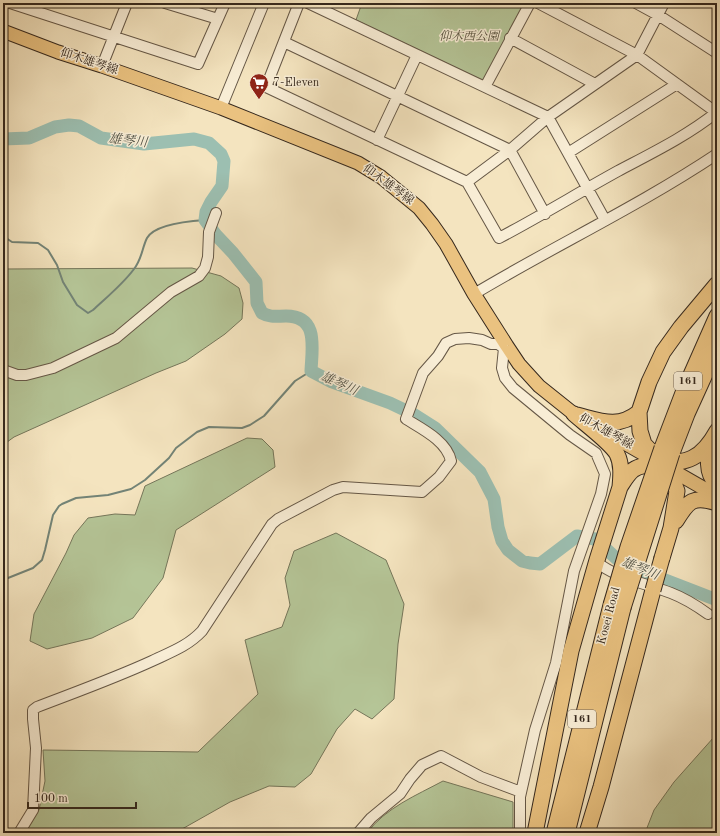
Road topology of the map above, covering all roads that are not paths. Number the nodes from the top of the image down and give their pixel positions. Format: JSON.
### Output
{"nodes":[{"id":1,"x":10,"y":3,"type":"edge"},
{"id":2,"x":127,"y":3,"type":"edge"},
{"id":3,"x":165,"y":3,"type":"edge"},
{"id":4,"x":225,"y":3,"type":"edge"},
{"id":5,"x":264,"y":3,"type":"edge"},
{"id":6,"x":299,"y":3,"type":"edge"},
{"id":7,"x":308,"y":3,"type":"edge"},
{"id":8,"x":530,"y":3,"type":"edge"},
{"id":9,"x":538,"y":3,"type":"edge"},
{"id":10,"x":636,"y":3,"type":"edge"},
{"id":11,"x":664,"y":3,"type":"edge"},
{"id":12,"x":22,"y":5,"type":"edge"},
{"id":13,"x":658,"y":15,"type":"junction"},
{"id":14,"x":218,"y":19,"type":"junction"},
{"id":15,"x":3,"y":31,"type":"edge"},
{"id":16,"x":113,"y":38,"type":"junction"},
{"id":17,"x":510,"y":38,"type":"junction"},
{"id":18,"x":284,"y":42,"type":"junction"},
{"id":19,"x":717,"y":53,"type":"edge"},
{"id":20,"x":417,"y":55,"type":"junction"},
{"id":21,"x":637,"y":55,"type":"junction"},
{"id":22,"x":102,"y":66,"type":"junction"},
{"id":23,"x":595,"y":84,"type":"junction"},
{"id":24,"x":677,"y":84,"type":"junction"},
{"id":25,"x":485,"y":87,"type":"junction"},
{"id":26,"x":398,"y":96,"type":"junction"},
{"id":27,"x":221,"y":108,"type":"junction"},
{"id":28,"x":717,"y":112,"type":"edge"},
{"id":29,"x":548,"y":117,"type":"junction"},
{"id":30,"x":377,"y":140,"type":"junction"},
{"id":31,"x":510,"y":150,"type":"junction"},
{"id":32,"x":568,"y":153,"type":"junction"},
{"id":33,"x":717,"y":154,"type":"edge"},
{"id":34,"x":467,"y":182,"type":"junction"},
{"id":35,"x":588,"y":188,"type":"junction"},
{"id":36,"x":216,"y":213,"type":"dead end"},
{"id":37,"x":545,"y":214,"type":"junction"},
{"id":38,"x":605,"y":220,"type":"junction"},
{"id":39,"x":717,"y":284,"type":"edge"},
{"id":40,"x":474,"y":294,"type":"junction"},
{"id":41,"x":717,"y":316,"type":"edge"},
{"id":42,"x":505,"y":347,"type":"junction"},
{"id":43,"x":717,"y":348,"type":"edge"},
{"id":44,"x":3,"y":370,"type":"edge"},
{"id":45,"x":638,"y":412,"type":"junction"},
{"id":46,"x":574,"y":414,"type":"junction"},
{"id":47,"x":715,"y":435,"type":"edge"},
{"id":48,"x":665,"y":455,"type":"junction"},
{"id":49,"x":717,"y":485,"type":"edge"},
{"id":50,"x":620,"y":487,"type":"junction"},
{"id":51,"x":717,"y":496,"type":"edge"},
{"id":52,"x":717,"y":503,"type":"edge"},
{"id":53,"x":671,"y":528,"type":"junction"},
{"id":54,"x":580,"y":552,"type":"junction"},
{"id":55,"x":596,"y":562,"type":"junction"},
{"id":56,"x":617,"y":607,"type":"junction"},
{"id":57,"x":708,"y":614,"type":"dead end"},
{"id":58,"x":521,"y":792,"type":"junction"},
{"id":59,"x":19,"y":833,"type":"edge"},
{"id":60,"x":358,"y":833,"type":"edge"},
{"id":61,"x":520,"y":833,"type":"edge"},
{"id":62,"x":535,"y":833,"type":"edge"},
{"id":63,"x":554,"y":833,"type":"edge"},
{"id":64,"x":567,"y":833,"type":"edge"},
{"id":65,"x":587,"y":833,"type":"edge"}],
"edges":[{"from":1,"to":12,"type":"street"},
{"from":2,"to":16,"type":"street"},
{"from":3,"to":14,"type":"street"},
{"from":4,"to":14,"type":"street"},
{"from":5,"to":27,"type":"street"},
{"from":6,"to":18,"type":"street"},
{"from":7,"to":20,"type":"street"},
{"from":8,"to":17,"type":"street"},
{"from":9,"to":21,"type":"street"},
{"from":10,"to":13,"type":"street"},
{"from":11,"to":13,"type":"street"},
{"from":12,"to":16,"type":"street"},
{"from":13,"to":19,"type":"street"},
{"from":13,"to":21,"type":"street"},
{"from":14,"to":16,"type":"street"},
{"from":15,"to":22,"type":"main road","name":"仰木雄琴線"},
{"from":16,"to":22,"type":"street"},
{"from":17,"to":23,"type":"street"},
{"from":17,"to":25,"type":"street"},
{"from":18,"to":26,"type":"street"},
{"from":18,"to":30,"type":"street"},
{"from":20,"to":25,"type":"street"},
{"from":20,"to":26,"type":"street"},
{"from":21,"to":23,"type":"street"},
{"from":21,"to":24,"type":"street"},
{"from":22,"to":27,"type":"main road","name":"仰木雄琴線"},
{"from":23,"to":29,"type":"street"},
{"from":24,"to":28,"type":"street"},
{"from":24,"to":32,"type":"street"},
{"from":25,"to":29,"type":"street"},
{"from":26,"to":30,"type":"street"},
{"from":26,"to":31,"type":"street"},
{"from":27,"to":40,"type":"main road","name":"仰木雄琴線"},
{"from":28,"to":35,"type":"street"},
{"from":29,"to":31,"type":"street"},
{"from":29,"to":32,"type":"street"},
{"from":30,"to":34,"type":"street"},
{"from":31,"to":34,"type":"street"},
{"from":31,"to":37,"type":"street"},
{"from":32,"to":35,"type":"street"},
{"from":33,"to":38,"type":"street"},
{"from":34,"to":37,"type":"street"},
{"from":35,"to":37,"type":"street"},
{"from":35,"to":38,"type":"street"},
{"from":36,"to":44,"type":"street"},
{"from":38,"to":40,"type":"street"},
{"from":39,"to":45,"type":"highway"},
{"from":40,"to":42,"type":"main road","name":"仰木雄琴線"},
{"from":41,"to":48,"type":"highway","name":"Kosei Road","number":"161"},
{"from":42,"to":46,"type":"main road","name":"仰木雄琴線"},
{"from":42,"to":54,"type":"street"},
{"from":42,"to":59,"type":"street"},
{"from":43,"to":48,"type":"highway","name":"Kosei Road","number":"161"},
{"from":45,"to":46,"type":"highway"},
{"from":45,"to":48,"type":"highway"},
{"from":46,"to":48,"type":"main road","name":"仰木雄琴線"},
{"from":46,"to":50,"type":"highway"},
{"from":47,"to":48,"type":"highway"},
{"from":47,"to":49,"type":"highway"},
{"from":48,"to":50,"type":"highway"},
{"from":48,"to":51,"type":"main road","name":"仰木雄琴線"},
{"from":48,"to":53,"type":"highway"},
{"from":48,"to":56,"type":"highway","name":"Kosei Road","number":"161","bridge":true},
{"from":50,"to":55,"type":"highway"},
{"from":52,"to":53,"type":"highway"},
{"from":53,"to":65,"type":"highway","bridge":true},
{"from":54,"to":55,"type":"street"},
{"from":54,"to":58,"type":"street"},
{"from":55,"to":57,"type":"street"},
{"from":55,"to":62,"type":"highway"},
{"from":56,"to":63,"type":"highway","name":"Kosei Road","number":"161"},
{"from":56,"to":64,"type":"highway","name":"Kosei Road","number":"161"},
{"from":58,"to":60,"type":"street"},
{"from":58,"to":61,"type":"street"}]}
